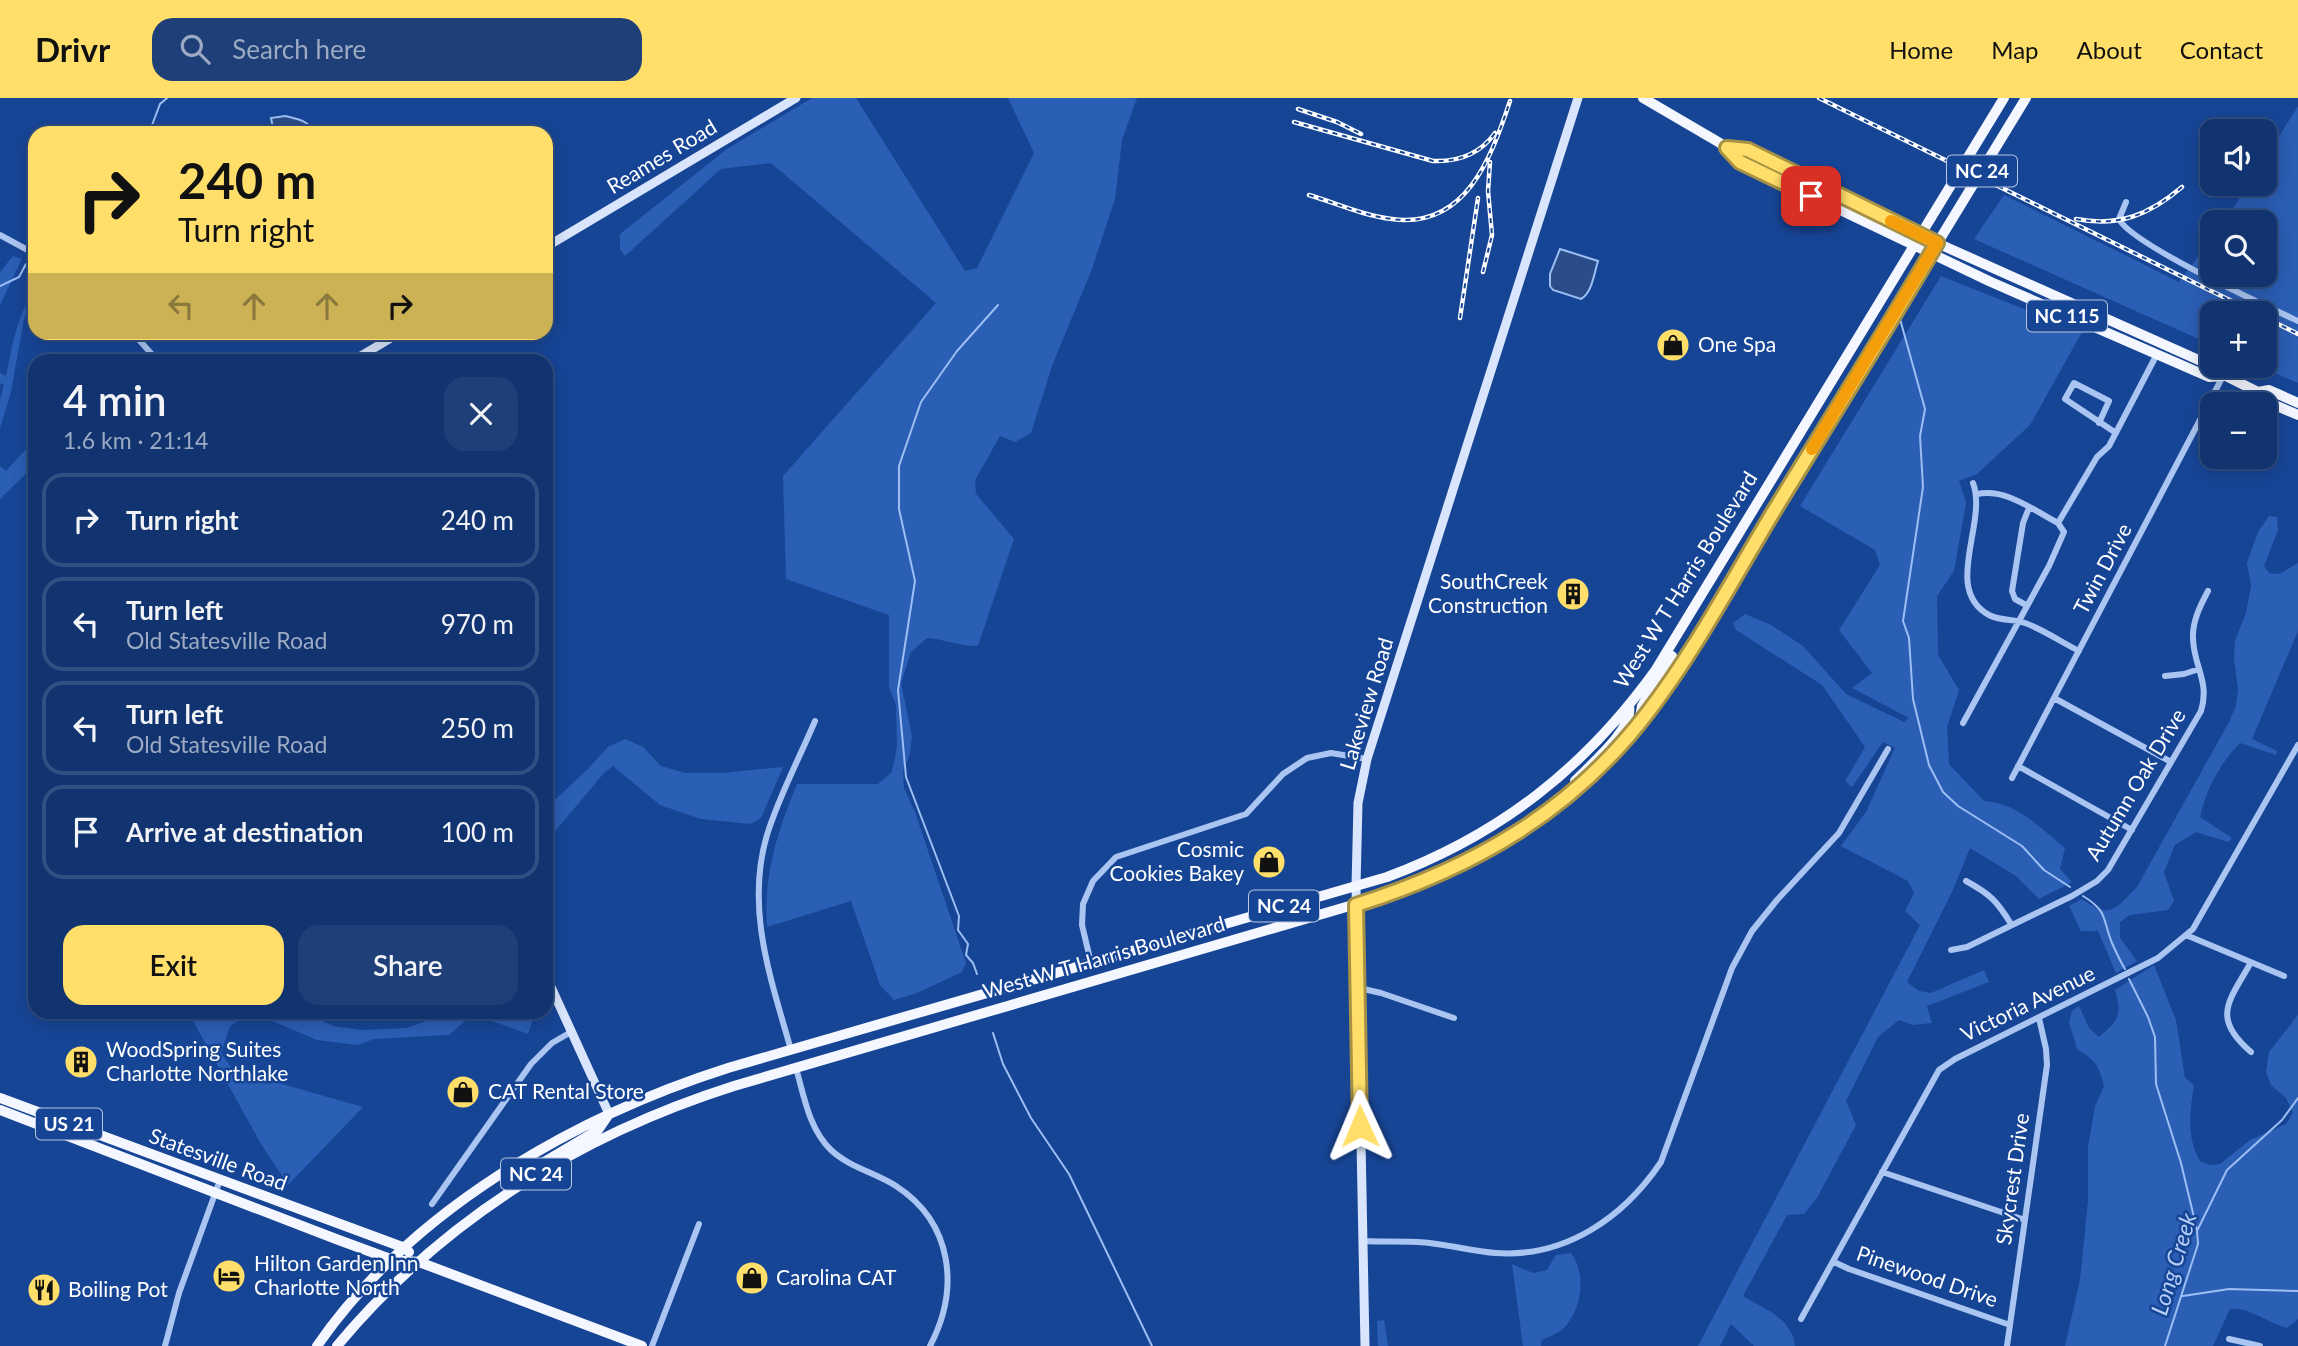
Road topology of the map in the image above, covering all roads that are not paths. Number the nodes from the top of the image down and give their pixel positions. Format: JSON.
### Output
{"nodes":[{"id":1,"x":796,"y":98,"type":"edge"},
{"id":2,"x":1578,"y":98,"type":"edge"},
{"id":3,"x":1643,"y":98,"type":"edge"},
{"id":4,"x":2004,"y":98,"type":"edge"},
{"id":5,"x":2026,"y":98,"type":"edge"},
{"id":6,"x":1730,"y":151,"type":"junction"},
{"id":7,"x":1848,"y":200,"type":"junction"},
{"id":8,"x":2126,"y":202,"type":"dead end"},
{"id":9,"x":0,"y":235,"type":"edge"},
{"id":10,"x":1921,"y":235,"type":"junction"},
{"id":11,"x":553,"y":243,"type":"edge"},
{"id":12,"x":1937,"y":243,"type":"junction"},
{"id":13,"x":1914,"y":246,"type":"junction"},
{"id":14,"x":28,"y":250,"type":"edge"},
{"id":15,"x":1931,"y":254,"type":"junction"},
{"id":16,"x":2298,"y":321,"type":"edge"},
{"id":17,"x":139,"y":340,"type":"edge"},
{"id":18,"x":388,"y":340,"type":"edge"},
{"id":19,"x":152,"y":354,"type":"edge"},
{"id":20,"x":364,"y":354,"type":"edge"},
{"id":21,"x":2157,"y":354,"type":"junction"},
{"id":22,"x":2200,"y":361,"type":"edge"},
{"id":23,"x":2200,"y":373,"type":"edge"},
{"id":24,"x":2222,"y":378,"type":"edge"},
{"id":25,"x":2227,"y":378,"type":"edge"},
{"id":26,"x":2258,"y":392,"type":"joint"},
{"id":27,"x":2273,"y":392,"type":"edge"},
{"id":28,"x":2277,"y":394,"type":"edge"},
{"id":29,"x":2298,"y":403,"type":"edge"},
{"id":30,"x":2277,"y":406,"type":"edge"},
{"id":31,"x":2298,"y":415,"type":"edge"},
{"id":32,"x":2099,"y":423,"type":"junction"},
{"id":33,"x":2116,"y":433,"type":"junction"},
{"id":34,"x":1973,"y":483,"type":"dead end"},
{"id":35,"x":1977,"y":494,"type":"junction"},
{"id":36,"x":2029,"y":508,"type":"junction"},
{"id":37,"x":2058,"y":523,"type":"junction"},
{"id":38,"x":2208,"y":591,"type":"dead end"},
{"id":39,"x":1696,"y":605,"type":"junction"},
{"id":40,"x":2026,"y":605,"type":"junction"},
{"id":41,"x":2017,"y":622,"type":"junction"},
{"id":42,"x":2079,"y":651,"type":"junction"},
{"id":43,"x":2199,"y":669,"type":"junction"},
{"id":44,"x":2165,"y":676,"type":"dead end"},
{"id":45,"x":2054,"y":698,"type":"junction"},
{"id":46,"x":1629,"y":706,"type":"junction"},
{"id":47,"x":816,"y":722,"type":"dead end"},
{"id":48,"x":1639,"y":723,"type":"junction"},
{"id":49,"x":1964,"y":723,"type":"dead end"},
{"id":50,"x":2298,"y":746,"type":"edge"},
{"id":51,"x":1888,"y":749,"type":"dead end"},
{"id":52,"x":1367,"y":759,"type":"junction"},
{"id":53,"x":2171,"y":762,"type":"junction"},
{"id":54,"x":2018,"y":766,"type":"junction"},
{"id":55,"x":2012,"y":778,"type":"dead end"},
{"id":56,"x":1552,"y":808,"type":"junction"},
{"id":57,"x":2132,"y":830,"type":"junction"},
{"id":58,"x":1966,"y":881,"type":"dead end"},
{"id":59,"x":1356,"y":886,"type":"junction"},
{"id":60,"x":1356,"y":905,"type":"junction"},
{"id":61,"x":2011,"y":924,"type":"junction"},
{"id":62,"x":2186,"y":935,"type":"junction"},
{"id":63,"x":1951,"y":950,"type":"dead end"},
{"id":64,"x":1091,"y":963,"type":"junction"},
{"id":65,"x":2250,"y":964,"type":"junction"},
{"id":66,"x":2284,"y":976,"type":"dead end"},
{"id":67,"x":1359,"y":988,"type":"junction"},
{"id":68,"x":553,"y":992,"type":"edge"},
{"id":69,"x":1454,"y":1018,"type":"dead end"},
{"id":70,"x":2039,"y":1018,"type":"junction"},
{"id":71,"x":571,"y":1032,"type":"junction"},
{"id":72,"x":791,"y":1050,"type":"junction"},
{"id":73,"x":2251,"y":1052,"type":"dead end"},
{"id":74,"x":796,"y":1068,"type":"junction"},
{"id":75,"x":0,"y":1098,"type":"edge"},
{"id":76,"x":0,"y":1110,"type":"edge"},
{"id":77,"x":609,"y":1114,"type":"junction"},
{"id":78,"x":150,"y":1155,"type":"junction"},
{"id":79,"x":118,"y":1157,"type":"junction"},
{"id":80,"x":131,"y":1162,"type":"junction"},
{"id":81,"x":173,"y":1164,"type":"junction"},
{"id":82,"x":1882,"y":1172,"type":"junction"},
{"id":83,"x":220,"y":1180,"type":"junction"},
{"id":84,"x":216,"y":1195,"type":"junction"},
{"id":85,"x":499,"y":1198,"type":"junction"},
{"id":86,"x":432,"y":1204,"type":"dead end"},
{"id":87,"x":2025,"y":1220,"type":"junction"},
{"id":88,"x":699,"y":1224,"type":"dead end"},
{"id":89,"x":1363,"y":1241,"type":"junction"},
{"id":90,"x":405,"y":1248,"type":"junction"},
{"id":91,"x":393,"y":1260,"type":"junction"},
{"id":92,"x":419,"y":1262,"type":"junction"},
{"id":93,"x":1834,"y":1262,"type":"junction"},
{"id":94,"x":1801,"y":1320,"type":"dead end"},
{"id":95,"x":2010,"y":1325,"type":"junction"},
{"id":96,"x":2229,"y":1339,"type":"dead end"},
{"id":97,"x":165,"y":1346,"type":"edge"},
{"id":98,"x":317,"y":1346,"type":"edge"},
{"id":99,"x":337,"y":1346,"type":"edge"},
{"id":100,"x":642,"y":1346,"type":"edge"},
{"id":101,"x":652,"y":1346,"type":"edge"},
{"id":102,"x":930,"y":1346,"type":"edge"},
{"id":103,"x":1365,"y":1346,"type":"edge"},
{"id":104,"x":2007,"y":1346,"type":"edge"},
{"id":105,"x":2260,"y":1346,"type":"edge"}],
"edges":[{"from":1,"to":11,"type":"main road","name":"Reames Road"},
{"from":2,"to":52,"type":"main road","name":"Lakeview Road"},
{"from":3,"to":6,"type":"main road","number":"NC 115"},
{"from":4,"to":10,"type":"main road","name":"West W T Harris Boulevard","number":"NC 24"},
{"from":5,"to":12,"type":"main road","name":"West W T Harris Boulevard","number":"NC 24"},
{"from":6,"to":7,"type":"main road"},
{"from":6,"to":7,"type":"main road","number":"NC 115"},
{"from":6,"to":13,"type":"main road","number":"NC 115"},
{"from":7,"to":10,"type":"main road","number":"NC 115"},
{"from":8,"to":16,"type":"street"},
{"from":9,"to":14,"type":"street"},
{"from":10,"to":12,"type":"main road","number":"NC 115"},
{"from":10,"to":13,"type":"main road","name":"West W T Harris Boulevard","number":"NC 24"},
{"from":12,"to":15,"type":"main road","name":"West W T Harris Boulevard","number":"NC 24"},
{"from":12,"to":22,"type":"main road","number":"NC 115"},
{"from":13,"to":15,"type":"main road","number":"NC 115"},
{"from":13,"to":39,"type":"main road","name":"West W T Harris Boulevard","number":"NC 24"},
{"from":15,"to":21,"type":"main road","number":"NC 115"},
{"from":15,"to":48,"type":"main road","name":"West W T Harris Boulevard","number":"NC 24"},
{"from":17,"to":19,"type":"street"},
{"from":18,"to":20,"type":"main road"},
{"from":21,"to":23,"type":"main road","number":"NC 115"},
{"from":21,"to":33,"type":"street"},
{"from":24,"to":42,"type":"street","name":"Twin Drive"},
{"from":25,"to":26,"type":"main road","number":"NC 115"},
{"from":26,"to":27,"type":"main road","number":"NC 115"},
{"from":28,"to":29,"type":"main road","number":"NC 115"},
{"from":30,"to":31,"type":"main road","number":"NC 115"},
{"from":32,"to":32,"type":"street"},
{"from":32,"to":33,"type":"street"},
{"from":33,"to":37,"type":"street"},
{"from":34,"to":35,"type":"street"},
{"from":35,"to":36,"type":"street"},
{"from":35,"to":41,"type":"street"},
{"from":36,"to":37,"type":"street"},
{"from":36,"to":40,"type":"street"},
{"from":37,"to":40,"type":"street"},
{"from":38,"to":43,"type":"street","name":"Autumn Oak Drive"},
{"from":39,"to":46,"type":"main road","name":"West W T Harris Boulevard","number":"NC 24"},
{"from":39,"to":48,"type":"main road"},
{"from":40,"to":41,"type":"street"},
{"from":41,"to":42,"type":"street"},
{"from":41,"to":49,"type":"street"},
{"from":42,"to":45,"type":"street","name":"Twin Drive"},
{"from":43,"to":44,"type":"street"},
{"from":43,"to":53,"type":"street","name":"Autumn Oak Drive"},
{"from":45,"to":53,"type":"street"},
{"from":45,"to":54,"type":"street","name":"Twin Drive"},
{"from":46,"to":56,"type":"main road"},
{"from":46,"to":59,"type":"main road","name":"West W T Harris Boulevard","number":"NC 24"},
{"from":47,"to":72,"type":"street"},
{"from":48,"to":56,"type":"main road","name":"West W T Harris Boulevard","number":"NC 24"},
{"from":50,"to":62,"type":"street","name":"Victoria Avenue"},
{"from":51,"to":89,"type":"street"},
{"from":52,"to":59,"type":"main road","name":"Lakeview Road"},
{"from":52,"to":64,"type":"street"},
{"from":53,"to":57,"type":"street","name":"Autumn Oak Drive"},
{"from":54,"to":55,"type":"street","name":"Twin Drive"},
{"from":54,"to":57,"type":"street"},
{"from":56,"to":60,"type":"main road","name":"West W T Harris Boulevard","number":"NC 24"},
{"from":57,"to":61,"type":"street","name":"Autumn Oak Drive"},
{"from":58,"to":61,"type":"street"},
{"from":59,"to":60,"type":"main road","name":"Lakeview Road"},
{"from":59,"to":64,"type":"main road","name":"West W T Harris Boulevard","number":"NC 24"},
{"from":60,"to":67,"type":"main road","name":"Lakeview Road"},
{"from":60,"to":74,"type":"main road","name":"West W T Harris Boulevard","number":"NC 24"},
{"from":61,"to":63,"type":"street","name":"Autumn Oak Drive"},
{"from":62,"to":65,"type":"street"},
{"from":62,"to":70,"type":"street","name":"Victoria Avenue"},
{"from":64,"to":72,"type":"main road","name":"West W T Harris Boulevard","number":"NC 24"},
{"from":65,"to":66,"type":"street"},
{"from":65,"to":73,"type":"street"},
{"from":67,"to":69,"type":"street"},
{"from":67,"to":89,"type":"main road","name":"Lakeview Road"},
{"from":68,"to":71,"type":"main road"},
{"from":70,"to":82,"type":"street","name":"Victoria Avenue"},
{"from":70,"to":87,"type":"street","name":"Skycrest Drive"},
{"from":71,"to":77,"type":"main road"},
{"from":71,"to":86,"type":"street"},
{"from":72,"to":77,"type":"main road","name":"West W T Harris Boulevard","number":"NC 24"},
{"from":74,"to":85,"type":"main road","name":"West W T Harris Boulevard","number":"NC 24"},
{"from":74,"to":102,"type":"street"},
{"from":75,"to":78,"type":"main road","name":"Statesville Road","number":"US 21"},
{"from":76,"to":79,"type":"main road","name":"Statesville Road","number":"US 21"},
{"from":77,"to":85,"type":"main road"},
{"from":77,"to":90,"type":"main road","name":"West W T Harris Boulevard","number":"NC 24"},
{"from":78,"to":79,"type":"main road"},
{"from":78,"to":81,"type":"main road","name":"Statesville Road","number":"US 21"},
{"from":79,"to":80,"type":"main road","name":"Statesville Road","number":"US 21"},
{"from":80,"to":81,"type":"main road"},
{"from":80,"to":84,"type":"main road","name":"Statesville Road","number":"US 21"},
{"from":81,"to":83,"type":"main road","name":"Statesville Road","number":"US 21"},
{"from":82,"to":87,"type":"street"},
{"from":82,"to":93,"type":"street","name":"Victoria Avenue"},
{"from":83,"to":84,"type":"street"},
{"from":83,"to":90,"type":"main road","name":"Statesville Road","number":"US 21"},
{"from":84,"to":91,"type":"main road","name":"Statesville Road","number":"US 21"},
{"from":84,"to":97,"type":"street"},
{"from":85,"to":92,"type":"main road","name":"West W T Harris Boulevard","number":"NC 24"},
{"from":87,"to":95,"type":"street","name":"Skycrest Drive"},
{"from":88,"to":101,"type":"street"},
{"from":89,"to":103,"type":"main road","name":"Lakeview Road"},
{"from":90,"to":91,"type":"main road","name":"West W T Harris Boulevard","number":"NC 24"},
{"from":90,"to":92,"type":"main road","name":"Statesville Road","number":"US 21"},
{"from":91,"to":92,"type":"main road","name":"Statesville Road","number":"US 21"},
{"from":91,"to":98,"type":"main road","name":"West W T Harris Boulevard","number":"NC 24"},
{"from":92,"to":99,"type":"main road","name":"West W T Harris Boulevard","number":"NC 24"},
{"from":92,"to":100,"type":"main road","name":"Statesville Road","number":"US 21"},
{"from":93,"to":94,"type":"street","name":"Victoria Avenue"},
{"from":93,"to":95,"type":"street","name":"Pinewood Drive"},
{"from":95,"to":104,"type":"street","name":"Skycrest Drive"},
{"from":96,"to":105,"type":"street"}]}
